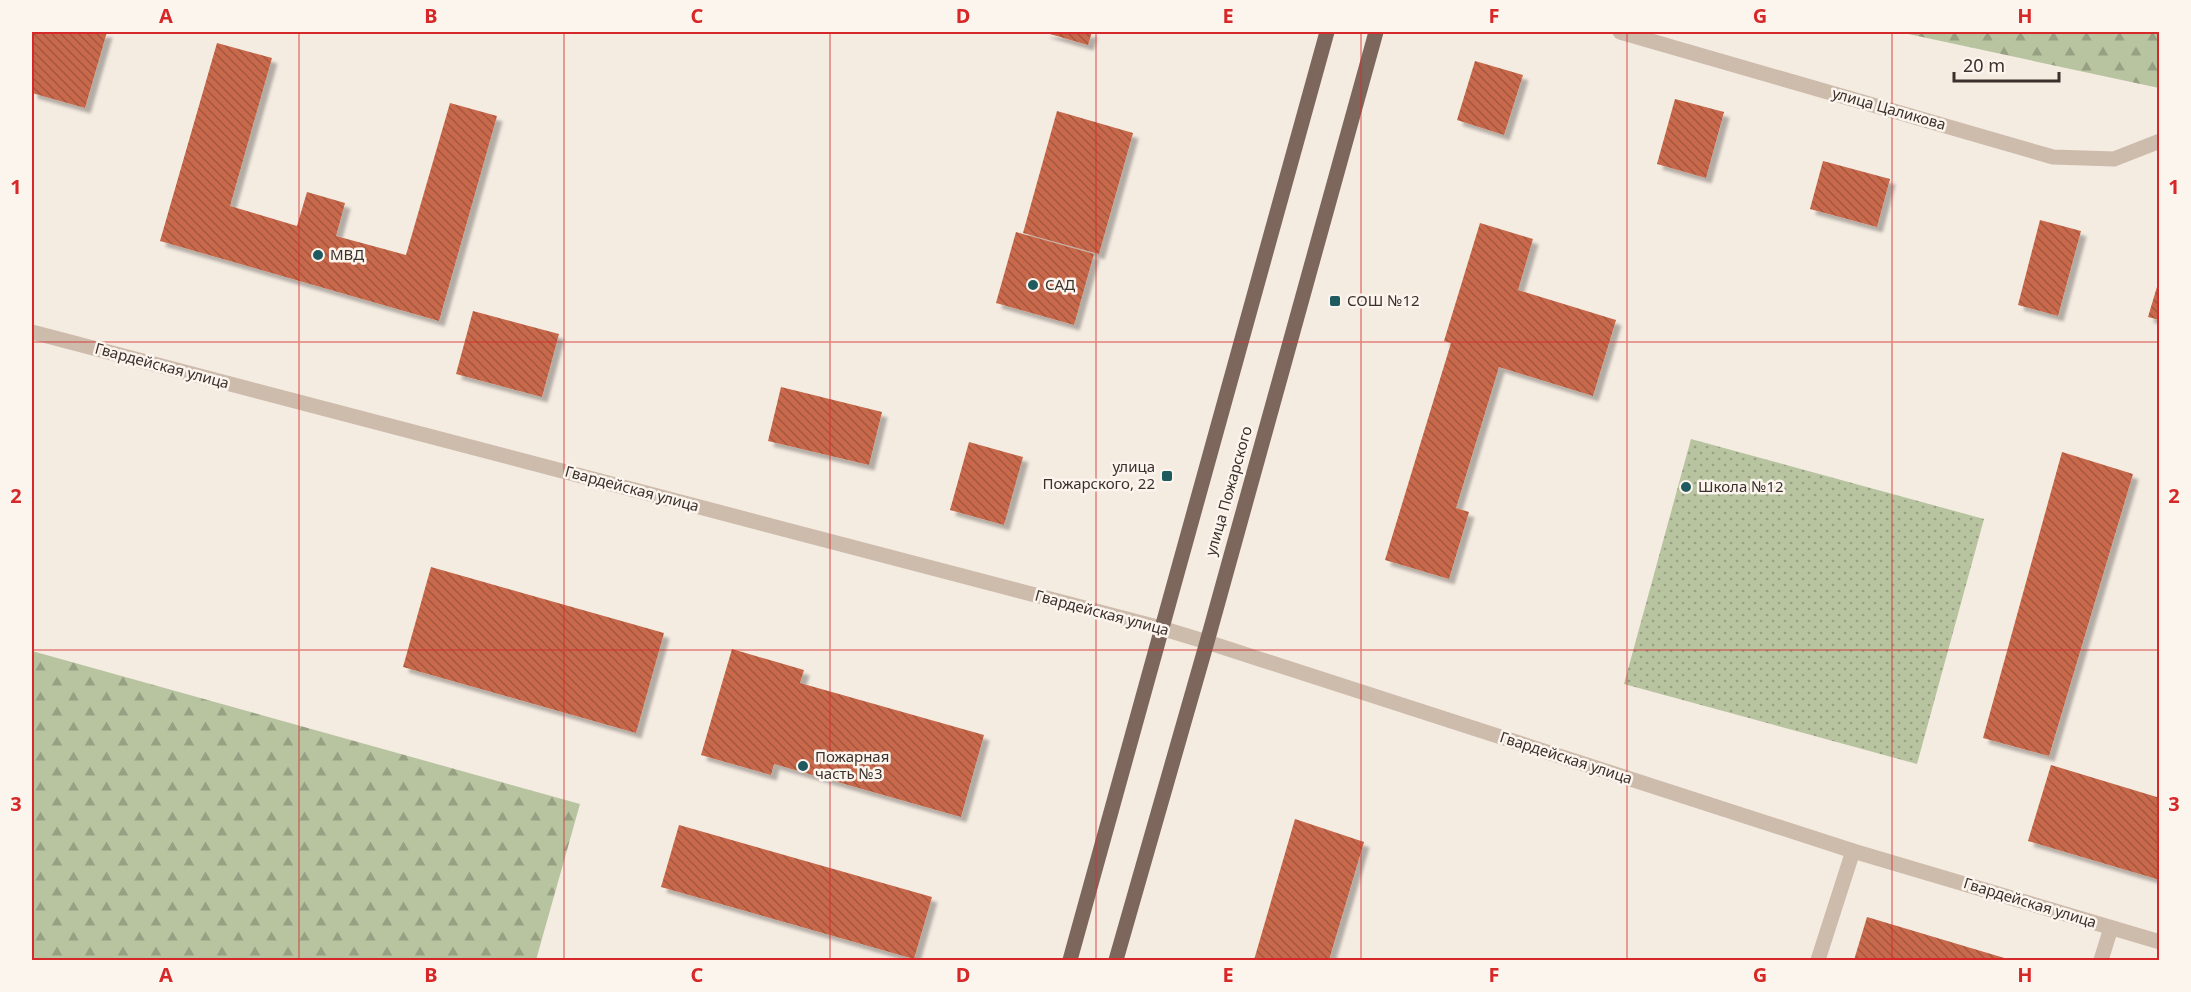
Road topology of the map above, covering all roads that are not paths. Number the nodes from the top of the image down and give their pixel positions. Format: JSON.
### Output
{"nodes":[{"id":1,"x":1327,"y":32,"type":"edge"},
{"id":2,"x":1376,"y":32,"type":"edge"},
{"id":3,"x":1620,"y":32,"type":"edge"},
{"id":4,"x":2160,"y":141,"type":"edge"},
{"id":5,"x":32,"y":332,"type":"edge"},
{"id":6,"x":1161,"y":628,"type":"junction"},
{"id":7,"x":1207,"y":642,"type":"junction"},
{"id":8,"x":1853,"y":850,"type":"junction"},
{"id":9,"x":2111,"y":928,"type":"junction"},
{"id":10,"x":2160,"y":942,"type":"edge"},
{"id":11,"x":1070,"y":960,"type":"edge"},
{"id":12,"x":1116,"y":960,"type":"edge"},
{"id":13,"x":1818,"y":960,"type":"edge"},
{"id":14,"x":2101,"y":960,"type":"edge"}],
"edges":[{"from":1,"to":6,"type":"main road","name":"улица Пожарского"},
{"from":2,"to":7,"type":"main road","name":"улица Пожарского"},
{"from":3,"to":4,"type":"street","name":"улица Цаликова"},
{"from":5,"to":6,"type":"street","name":"Гвардейская улица"},
{"from":6,"to":7,"type":"street","name":"Гвардейская улица"},
{"from":6,"to":11,"type":"main road","name":"улица Пожарского"},
{"from":7,"to":8,"type":"street","name":"Гвардейская улица"},
{"from":7,"to":12,"type":"main road","name":"улица Пожарского"},
{"from":8,"to":9,"type":"street","name":"Гвардейская улица"},
{"from":8,"to":13,"type":"street"},
{"from":9,"to":10,"type":"street","name":"Гвардейская улица"},
{"from":9,"to":14,"type":"street"}]}
